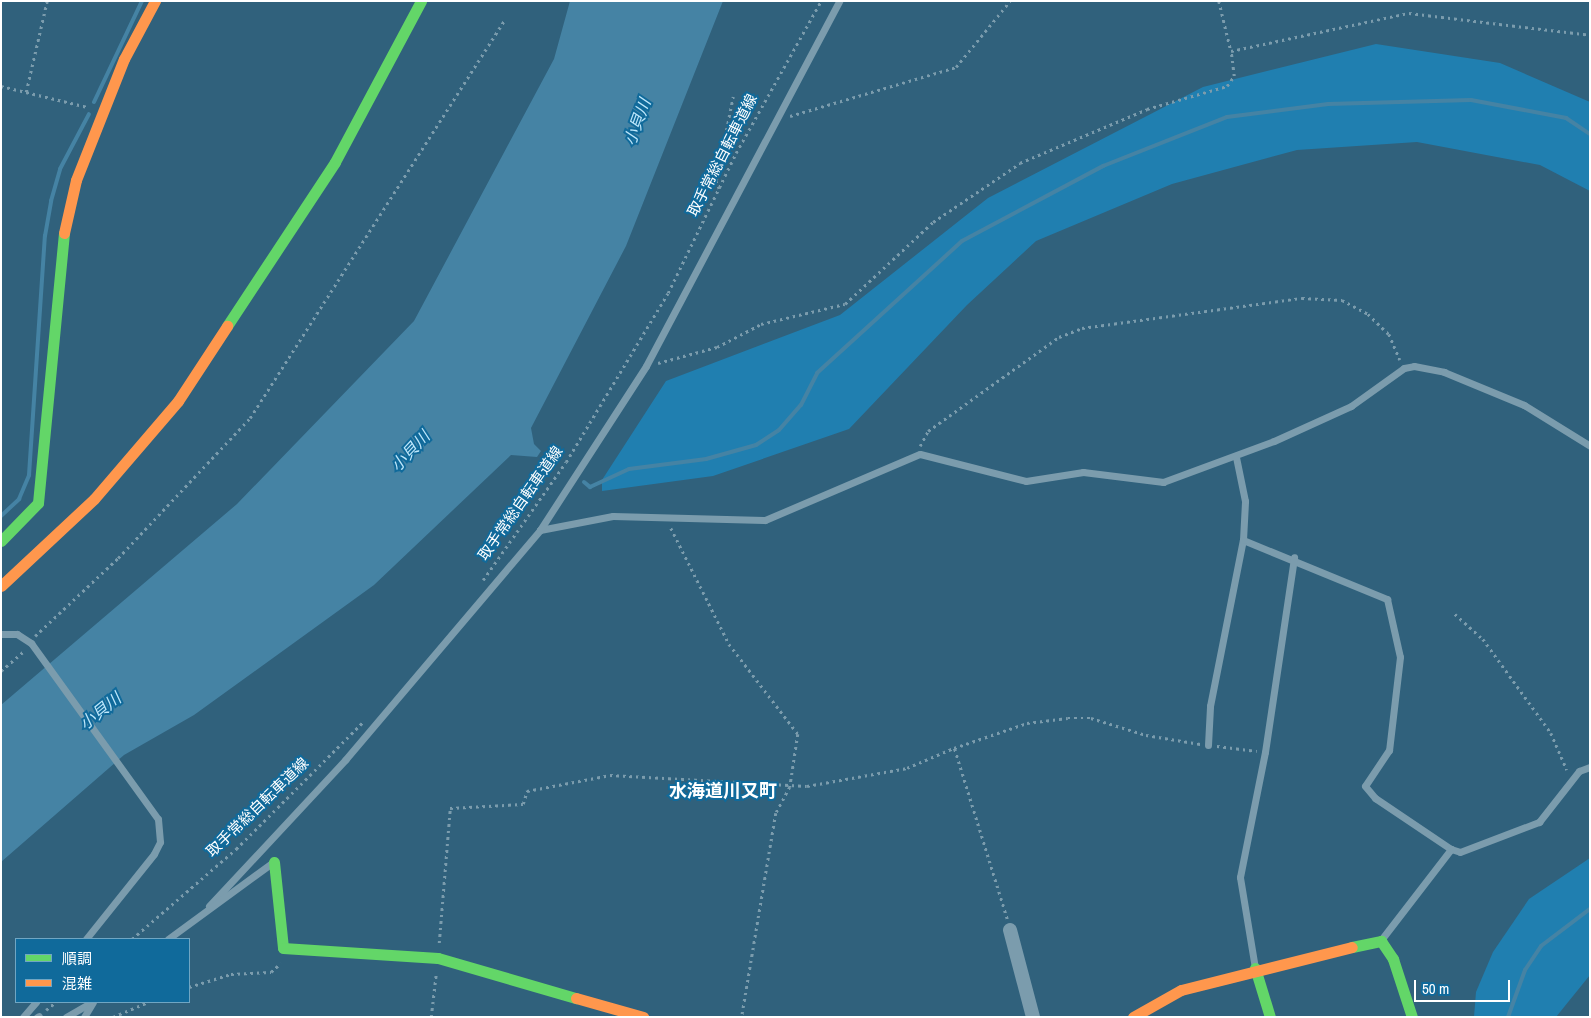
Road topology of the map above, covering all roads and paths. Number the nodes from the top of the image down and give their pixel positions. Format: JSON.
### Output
{"nodes":[{"id":1,"x":47,"y":1,"type":"edge"},
{"id":2,"x":154,"y":1,"type":"edge"},
{"id":3,"x":421,"y":1,"type":"edge"},
{"id":4,"x":820,"y":1,"type":"edge"},
{"id":5,"x":839,"y":1,"type":"edge"},
{"id":6,"x":1010,"y":1,"type":"edge"},
{"id":7,"x":1219,"y":1,"type":"edge"},
{"id":8,"x":504,"y":21,"type":"dead end"},
{"id":9,"x":1582,"y":35,"type":"junction"},
{"id":10,"x":1590,"y":35,"type":"edge"},
{"id":11,"x":1590,"y":39,"type":"edge"},
{"id":12,"x":1231,"y":51,"type":"junction"},
{"id":13,"x":1,"y":86,"type":"edge"},
{"id":14,"x":26,"y":92,"type":"junction"},
{"id":15,"x":733,"y":97,"type":"dead end"},
{"id":16,"x":102,"y":111,"type":"junction"},
{"id":17,"x":786,"y":120,"type":"dead end"},
{"id":18,"x":718,"y":189,"type":"junction"},
{"id":19,"x":646,"y":366,"type":"junction"},
{"id":20,"x":1404,"y":368,"type":"junction"},
{"id":21,"x":1590,"y":446,"type":"edge"},
{"id":22,"x":914,"y":456,"type":"junction"},
{"id":23,"x":1236,"y":458,"type":"junction"},
{"id":24,"x":666,"y":517,"type":"junction"},
{"id":25,"x":540,"y":530,"type":"junction"},
{"id":26,"x":1243,"y":540,"type":"junction"},
{"id":27,"x":1,"y":541,"type":"edge"},
{"id":28,"x":1294,"y":557,"type":"junction"},
{"id":29,"x":481,"y":583,"type":"dead end"},
{"id":30,"x":1,"y":586,"type":"edge"},
{"id":31,"x":1455,"y":614,"type":"dead end"},
{"id":32,"x":1,"y":634,"type":"edge"},
{"id":33,"x":31,"y":643,"type":"junction"},
{"id":34,"x":1,"y":671,"type":"edge"},
{"id":35,"x":364,"y":720,"type":"dead end"},
{"id":36,"x":1208,"y":745,"type":"junction"},
{"id":37,"x":954,"y":748,"type":"junction"},
{"id":38,"x":1266,"y":752,"type":"junction"},
{"id":39,"x":1590,"y":767,"type":"edge"},
{"id":40,"x":1571,"y":786,"type":"junction"},
{"id":41,"x":790,"y":787,"type":"junction"},
{"id":42,"x":1451,"y":849,"type":"junction"},
{"id":43,"x":274,"y":862,"type":"joint"},
{"id":44,"x":209,"y":906,"type":"junction"},
{"id":45,"x":1010,"y":930,"type":"joint"},
{"id":46,"x":87,"y":938,"type":"edge"},
{"id":47,"x":133,"y":938,"type":"edge"},
{"id":48,"x":169,"y":938,"type":"edge"},
{"id":49,"x":1381,"y":941,"type":"junction"},
{"id":50,"x":283,"y":948,"type":"junction"},
{"id":51,"x":438,"y":958,"type":"junction"},
{"id":52,"x":1254,"y":968,"type":"junction"},
{"id":53,"x":190,"y":987,"type":"edge"},
{"id":54,"x":35,"y":1003,"type":"edge"},
{"id":55,"x":55,"y":1003,"type":"edge"},
{"id":56,"x":91,"y":1003,"type":"edge"},
{"id":57,"x":92,"y":1003,"type":"edge"},
{"id":58,"x":146,"y":1003,"type":"edge"},
{"id":59,"x":38,"y":1016,"type":"edge"},
{"id":60,"x":24,"y":1017,"type":"edge"},
{"id":61,"x":66,"y":1017,"type":"edge"},
{"id":62,"x":84,"y":1017,"type":"edge"},
{"id":63,"x":113,"y":1017,"type":"edge"},
{"id":64,"x":431,"y":1017,"type":"edge"},
{"id":65,"x":644,"y":1017,"type":"edge"},
{"id":66,"x":742,"y":1017,"type":"edge"},
{"id":67,"x":1034,"y":1017,"type":"edge"},
{"id":68,"x":1133,"y":1017,"type":"edge"},
{"id":69,"x":1270,"y":1017,"type":"edge"},
{"id":70,"x":1412,"y":1017,"type":"edge"}],
"edges":[{"from":1,"to":14,"type":"path"},
{"from":2,"to":16,"type":"street"},
{"from":3,"to":30,"type":"street"},
{"from":4,"to":18,"type":"path","name":"取手常総自転車道線"},
{"from":5,"to":19,"type":"lane"},
{"from":6,"to":17,"type":"path"},
{"from":7,"to":12,"type":"path"},
{"from":8,"to":33,"type":"path"},
{"from":9,"to":10,"type":"path"},
{"from":9,"to":11,"type":"path"},
{"from":9,"to":12,"type":"path"},
{"from":12,"to":19,"type":"path"},
{"from":13,"to":14,"type":"path"},
{"from":14,"to":16,"type":"path"},
{"from":15,"to":18,"type":"path"},
{"from":16,"to":27,"type":"street"},
{"from":18,"to":29,"type":"path","name":"取手常総自転車道線"},
{"from":19,"to":25,"type":"lane"},
{"from":20,"to":21,"type":"lane"},
{"from":20,"to":22,"type":"path"},
{"from":20,"to":23,"type":"lane"},
{"from":22,"to":23,"type":"lane"},
{"from":22,"to":24,"type":"lane"},
{"from":23,"to":26,"type":"lane"},
{"from":24,"to":25,"type":"lane"},
{"from":24,"to":41,"type":"path"},
{"from":25,"to":44,"type":"lane"},
{"from":26,"to":28,"type":"lane"},
{"from":26,"to":36,"type":"lane"},
{"from":28,"to":38,"type":"lane"},
{"from":28,"to":42,"type":"lane"},
{"from":31,"to":40,"type":"path"},
{"from":32,"to":33,"type":"lane"},
{"from":33,"to":34,"type":"path"},
{"from":33,"to":46,"type":"lane"},
{"from":35,"to":47,"type":"path","name":"取手常総自転車道線"},
{"from":36,"to":37,"type":"path"},
{"from":36,"to":38,"type":"path"},
{"from":37,"to":41,"type":"path"},
{"from":37,"to":45,"type":"path"},
{"from":38,"to":52,"type":"lane"},
{"from":39,"to":40,"type":"lane"},
{"from":40,"to":42,"type":"lane"},
{"from":41,"to":51,"type":"path"},
{"from":41,"to":66,"type":"path"},
{"from":42,"to":49,"type":"lane"},
{"from":43,"to":44,"type":"lane"},
{"from":43,"to":50,"type":"street"},
{"from":44,"to":48,"type":"lane"},
{"from":45,"to":67,"type":"street"},
{"from":49,"to":52,"type":"street"},
{"from":49,"to":70,"type":"street"},
{"from":50,"to":51,"type":"street"},
{"from":50,"to":53,"type":"path"},
{"from":51,"to":64,"type":"path"},
{"from":51,"to":65,"type":"street"},
{"from":52,"to":68,"type":"street"},
{"from":52,"to":69,"type":"street"},
{"from":54,"to":60,"type":"lane"},
{"from":55,"to":59,"type":"path"},
{"from":56,"to":61,"type":"lane"},
{"from":57,"to":62,"type":"lane"},
{"from":58,"to":63,"type":"path"}]}
